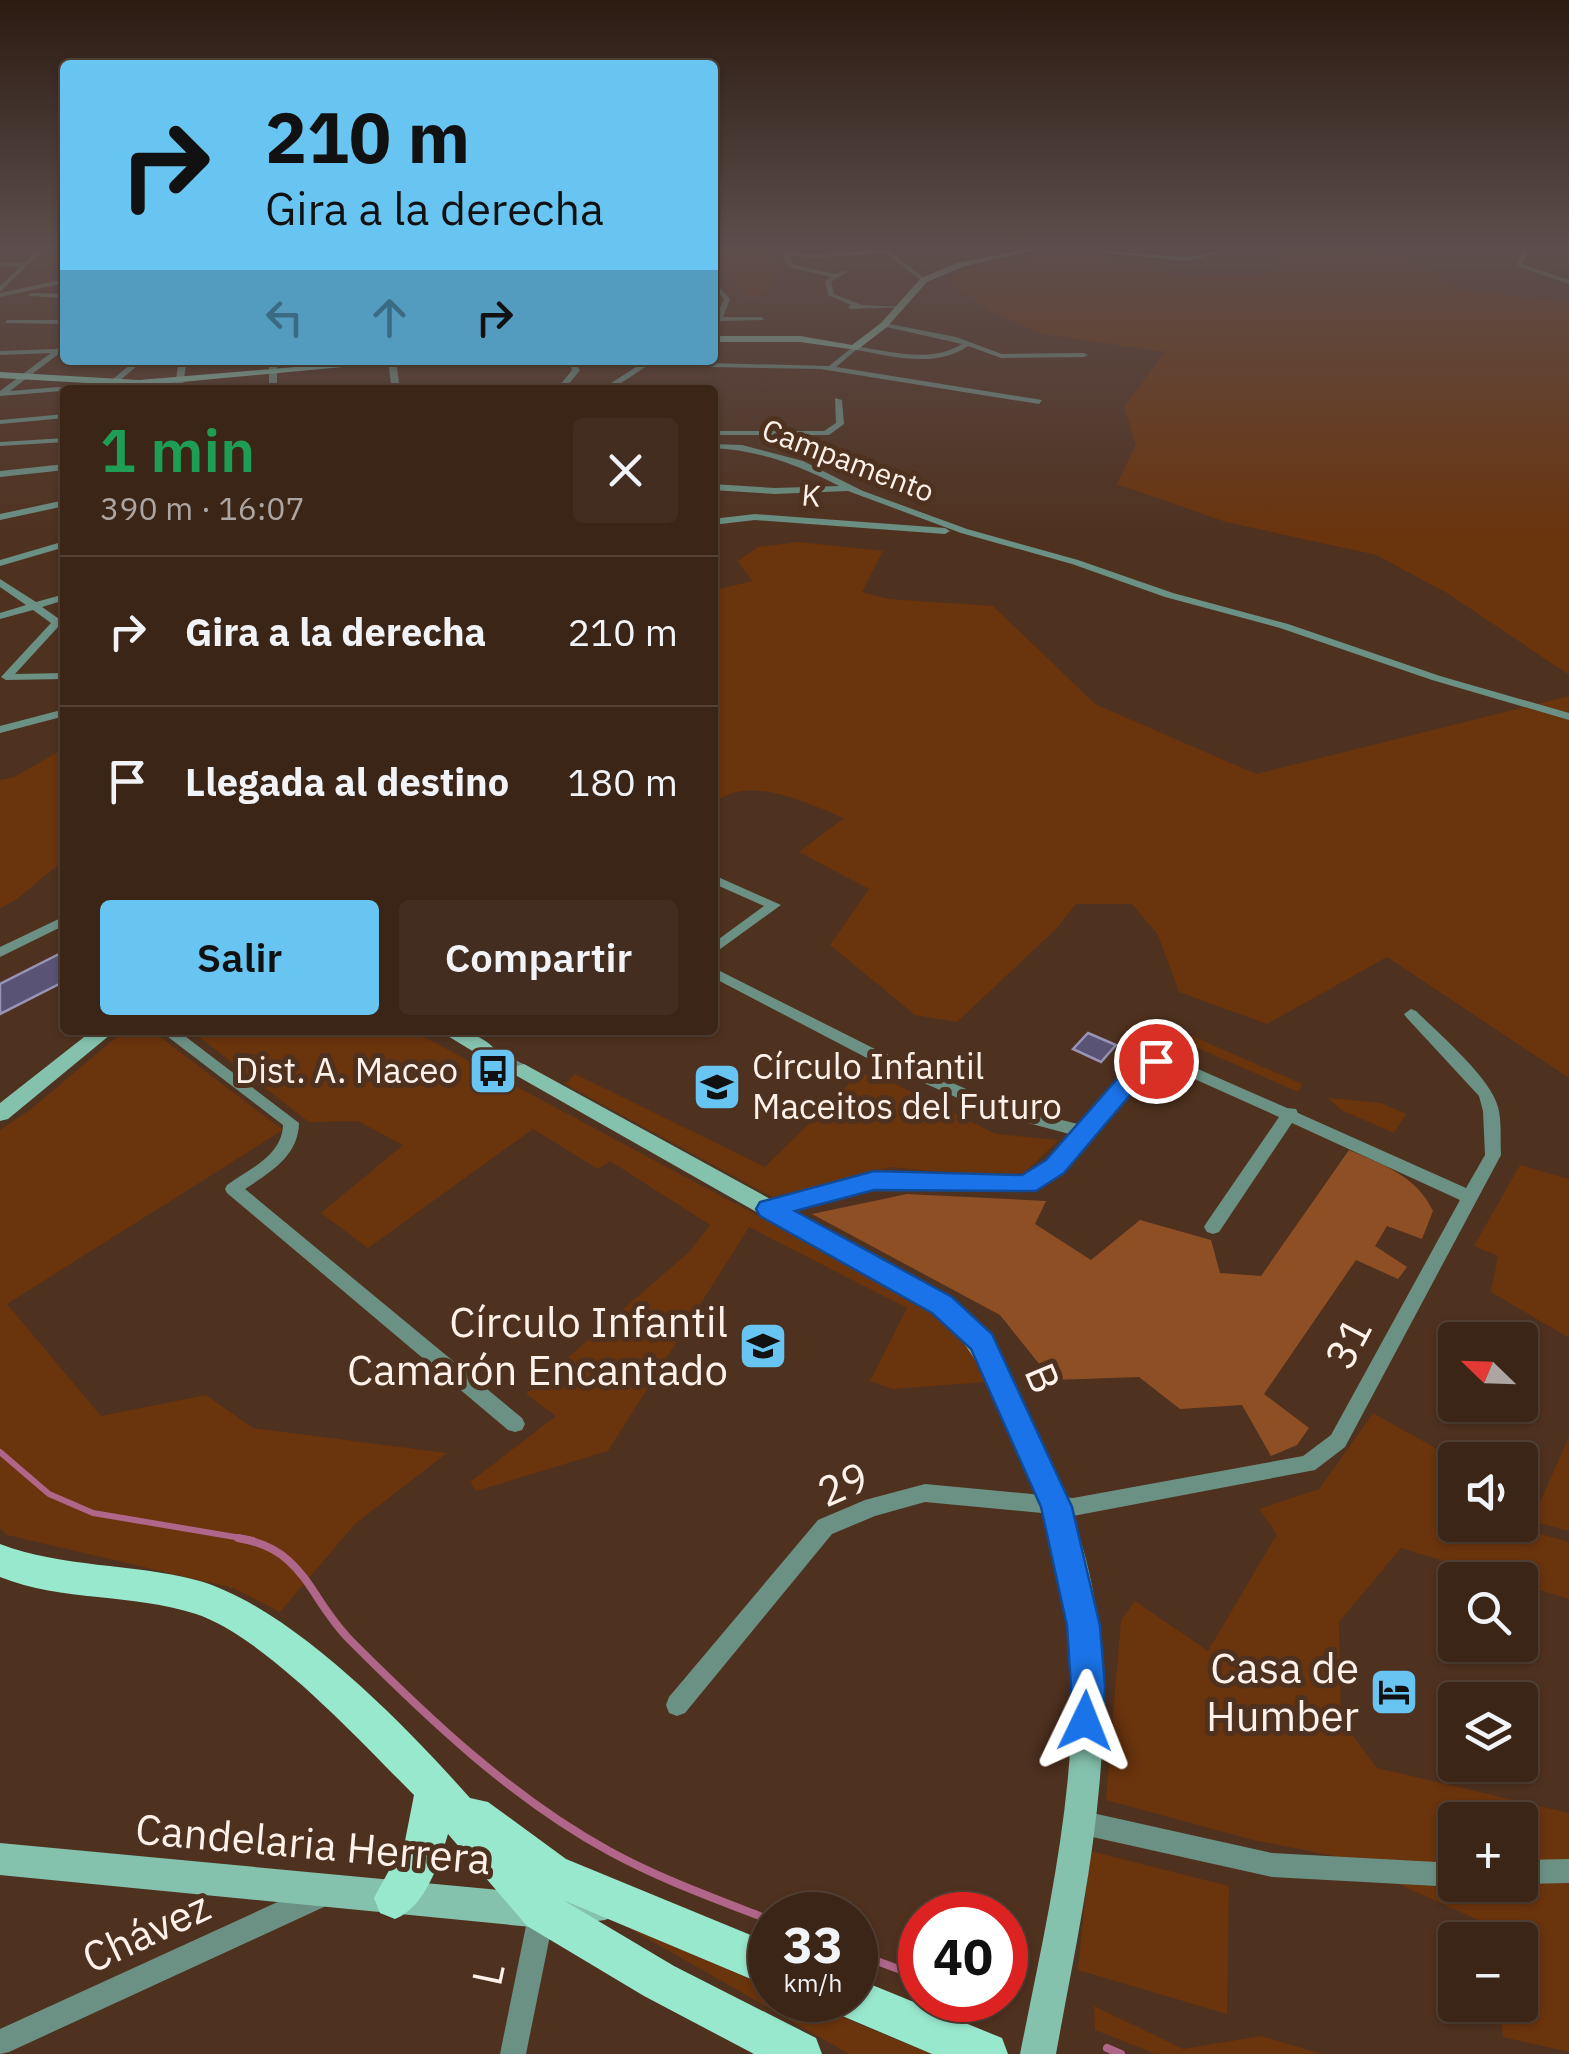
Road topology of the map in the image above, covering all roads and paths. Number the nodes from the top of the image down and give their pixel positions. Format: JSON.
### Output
{"nodes":[{"id":1,"x":833,"y":345,"type":"edge"},
{"id":2,"x":858,"y":345,"type":"edge"},
{"id":3,"x":964,"y":345,"type":"edge"},
{"id":4,"x":968,"y":345,"type":"edge"},
{"id":5,"x":854,"y":348,"type":"junction"},
{"id":6,"x":60,"y":349,"type":"edge"},
{"id":7,"x":60,"y":350,"type":"edge"},
{"id":8,"x":0,"y":353,"type":"edge"},
{"id":9,"x":1084,"y":355,"type":"dead end"},
{"id":10,"x":924,"y":356,"type":"junction"},
{"id":11,"x":718,"y":364,"type":"edge"},
{"id":12,"x":134,"y":365,"type":"edge"},
{"id":13,"x":644,"y":365,"type":"edge"},
{"id":14,"x":272,"y":366,"type":"edge"},
{"id":15,"x":573,"y":367,"type":"dead end"},
{"id":16,"x":830,"y":368,"type":"junction"},
{"id":17,"x":0,"y":376,"type":"edge"},
{"id":18,"x":21,"y":377,"type":"junction"},
{"id":19,"x":111,"y":383,"type":"junction"},
{"id":20,"x":103,"y":385,"type":"edge"},
{"id":21,"x":179,"y":385,"type":"edge"},
{"id":22,"x":564,"y":385,"type":"edge"},
{"id":23,"x":612,"y":385,"type":"dead end"},
{"id":24,"x":930,"y":385,"type":"junction"},
{"id":25,"x":60,"y":390,"type":"edge"},
{"id":26,"x":0,"y":394,"type":"edge"},
{"id":27,"x":838,"y":400,"type":"dead end"},
{"id":28,"x":1039,"y":402,"type":"dead end"},
{"id":29,"x":60,"y":416,"type":"edge"},
{"id":30,"x":0,"y":422,"type":"edge"},
{"id":31,"x":718,"y":433,"type":"edge"},
{"id":32,"x":60,"y":440,"type":"edge"},
{"id":33,"x":0,"y":444,"type":"edge"},
{"id":34,"x":718,"y":446,"type":"edge"},
{"id":35,"x":60,"y":468,"type":"edge"},
{"id":36,"x":0,"y":474,"type":"edge"},
{"id":37,"x":718,"y":487,"type":"edge"},
{"id":38,"x":850,"y":488,"type":"junction"},
{"id":39,"x":60,"y":504,"type":"edge"},
{"id":40,"x":0,"y":517,"type":"edge"},
{"id":41,"x":718,"y":521,"type":"edge"},
{"id":42,"x":964,"y":531,"type":"junction"},
{"id":43,"x":60,"y":545,"type":"edge"},
{"id":44,"x":0,"y":563,"type":"edge"},
{"id":45,"x":0,"y":582,"type":"edge"},
{"id":46,"x":60,"y":598,"type":"edge"},
{"id":47,"x":34,"y":606,"type":"junction"},
{"id":48,"x":0,"y":616,"type":"edge"},
{"id":49,"x":60,"y":625,"type":"edge"},
{"id":50,"x":60,"y":676,"type":"edge"},
{"id":51,"x":3,"y":678,"type":"edge"},
{"id":52,"x":60,"y":713,"type":"edge"},
{"id":53,"x":1569,"y":717,"type":"edge"},
{"id":54,"x":0,"y":730,"type":"edge"},
{"id":55,"x":718,"y":882,"type":"edge"},
{"id":56,"x":60,"y":922,"type":"edge"},
{"id":57,"x":718,"y":947,"type":"edge"},
{"id":58,"x":0,"y":952,"type":"edge"},
{"id":59,"x":718,"y":974,"type":"edge"},
{"id":60,"x":1411,"y":1014,"type":"dead end"},
{"id":61,"x":100,"y":1035,"type":"edge"},
{"id":62,"x":174,"y":1035,"type":"edge"},
{"id":63,"x":458,"y":1035,"type":"edge"},
{"id":64,"x":486,"y":1050,"type":"joint"},
{"id":65,"x":524,"y":1071,"type":"joint"},
{"id":66,"x":1290,"y":1113,"type":"junction"},
{"id":67,"x":0,"y":1114,"type":"edge"},
{"id":68,"x":1085,"y":1132,"type":"junction"},
{"id":69,"x":1470,"y":1197,"type":"junction"},
{"id":70,"x":769,"y":1209,"type":"junction"},
{"id":71,"x":1213,"y":1227,"type":"dead end"},
{"id":72,"x":514,"y":1424,"type":"dead end"},
{"id":73,"x":1057,"y":1507,"type":"junction"},
{"id":74,"x":0,"y":1560,"type":"edge"},
{"id":75,"x":677,"y":1706,"type":"dead end"},
{"id":76,"x":434,"y":1786,"type":"junction"},
{"id":77,"x":1078,"y":1822,"type":"junction"},
{"id":78,"x":0,"y":1858,"type":"edge"},
{"id":79,"x":1569,"y":1870,"type":"edge"},
{"id":80,"x":1538,"y":1871,"type":"edge"},
{"id":81,"x":1438,"y":1874,"type":"edge"},
{"id":82,"x":546,"y":1892,"type":"junction"},
{"id":83,"x":325,"y":1893,"type":"junction"},
{"id":84,"x":395,"y":1898,"type":"junction"},
{"id":85,"x":748,"y":1955,"type":"edge"},
{"id":86,"x":878,"y":2009,"type":"edge"},
{"id":87,"x":0,"y":2044,"type":"edge"},
{"id":88,"x":512,"y":2054,"type":"edge"},
{"id":89,"x":800,"y":2054,"type":"edge"},
{"id":90,"x":986,"y":2054,"type":"edge"},
{"id":91,"x":1038,"y":2054,"type":"edge"}],
"edges":[{"from":1,"to":5,"type":"street"},
{"from":2,"to":5,"type":"street"},
{"from":3,"to":10,"type":"street"},
{"from":4,"to":9,"type":"street"},
{"from":5,"to":10,"type":"street"},
{"from":5,"to":16,"type":"street"},
{"from":6,"to":8,"type":"street"},
{"from":7,"to":18,"type":"street"},
{"from":10,"to":24,"type":"street"},
{"from":11,"to":16,"type":"street"},
{"from":12,"to":19,"type":"street"},
{"from":13,"to":23,"type":"street"},
{"from":14,"to":21,"type":"street"},
{"from":15,"to":22,"type":"street"},
{"from":16,"to":24,"type":"street"},
{"from":17,"to":18,"type":"street"},
{"from":18,"to":19,"type":"street"},
{"from":18,"to":26,"type":"street"},
{"from":19,"to":20,"type":"street"},
{"from":19,"to":21,"type":"street"},
{"from":24,"to":28,"type":"street"},
{"from":25,"to":26,"type":"street"},
{"from":27,"to":31,"type":"street"},
{"from":29,"to":30,"type":"street"},
{"from":32,"to":33,"type":"street"},
{"from":34,"to":38,"type":"street","name":"Campamento"},
{"from":35,"to":36,"type":"street"},
{"from":37,"to":38,"type":"street"},
{"from":38,"to":42,"type":"street","name":"Campamento"},
{"from":39,"to":40,"type":"street"},
{"from":41,"to":42,"type":"street","name":"K"},
{"from":42,"to":53,"type":"street"},
{"from":43,"to":44,"type":"street"},
{"from":45,"to":47,"type":"street"},
{"from":46,"to":47,"type":"street"},
{"from":47,"to":48,"type":"street"},
{"from":47,"to":49,"type":"street"},
{"from":49,"to":51,"type":"street"},
{"from":50,"to":51,"type":"street"},
{"from":52,"to":54,"type":"street"},
{"from":55,"to":57,"type":"street"},
{"from":56,"to":58,"type":"street"},
{"from":59,"to":68,"type":"street"},
{"from":60,"to":69,"type":"street","name":"31"},
{"from":61,"to":67,"type":"street"},
{"from":62,"to":72,"type":"street"},
{"from":63,"to":64,"type":"street","name":"B"},
{"from":64,"to":65,"type":"street","name":"B"},
{"from":65,"to":70,"type":"street","name":"B"},
{"from":66,"to":68,"type":"street"},
{"from":66,"to":69,"type":"street"},
{"from":66,"to":71,"type":"street"},
{"from":68,"to":70,"type":"street"},
{"from":69,"to":73,"type":"street","name":"31"},
{"from":70,"to":73,"type":"street","name":"B"},
{"from":73,"to":75,"type":"street","name":"29"},
{"from":73,"to":77,"type":"street","name":"B"},
{"from":74,"to":76,"type":"main road"},
{"from":76,"to":82,"type":"main road"},
{"from":76,"to":84,"type":"main road"},
{"from":77,"to":81,"type":"street"},
{"from":77,"to":91,"type":"street","name":"B"},
{"from":78,"to":83,"type":"street","name":"Candelaria Herrera"},
{"from":79,"to":80,"type":"street"},
{"from":82,"to":84,"type":"street","name":"Candelaria Herrera"},
{"from":82,"to":85,"type":"main road"},
{"from":82,"to":88,"type":"street","name":"L"},
{"from":82,"to":89,"type":"main road"},
{"from":83,"to":84,"type":"street","name":"Candelaria Herrera"},
{"from":83,"to":87,"type":"street","name":"Chávez"},
{"from":86,"to":90,"type":"main road"}]}
